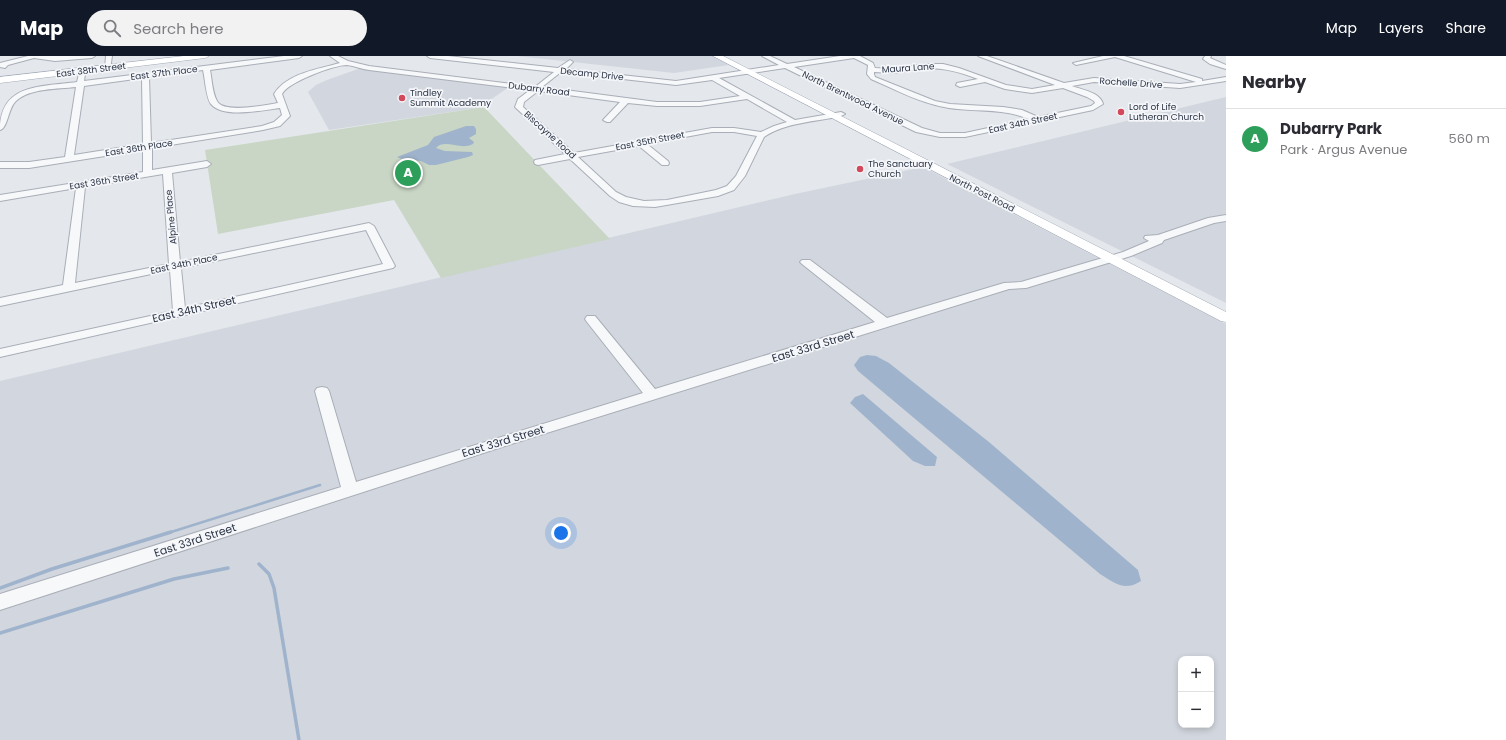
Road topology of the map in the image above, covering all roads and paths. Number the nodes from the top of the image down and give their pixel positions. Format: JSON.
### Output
{"nodes":[{"id":1,"x":34,"y":56,"type":"edge"},
{"id":2,"x":92,"y":56,"type":"edge"},
{"id":3,"x":109,"y":56,"type":"edge"},
{"id":4,"x":186,"y":56,"type":"edge"},
{"id":5,"x":205,"y":56,"type":"edge"},
{"id":6,"x":299,"y":56,"type":"edge"},
{"id":7,"x":333,"y":56,"type":"edge"},
{"id":8,"x":430,"y":56,"type":"edge"},
{"id":9,"x":717,"y":56,"type":"edge"},
{"id":10,"x":727,"y":56,"type":"edge"},
{"id":11,"x":765,"y":56,"type":"edge"},
{"id":12,"x":824,"y":56,"type":"edge"},
{"id":13,"x":854,"y":56,"type":"edge"},
{"id":14,"x":981,"y":56,"type":"edge"},
{"id":15,"x":1113,"y":56,"type":"edge"},
{"id":16,"x":1117,"y":56,"type":"edge"},
{"id":17,"x":1205,"y":57,"type":"edge"},
{"id":18,"x":832,"y":59,"type":"junction"},
{"id":19,"x":570,"y":62,"type":"dead end"},
{"id":20,"x":346,"y":63,"type":"junction"},
{"id":21,"x":1076,"y":63,"type":"dead end"},
{"id":22,"x":5,"y":66,"type":"dead end"},
{"id":23,"x":108,"y":66,"type":"junction"},
{"id":24,"x":787,"y":67,"type":"junction"},
{"id":25,"x":1226,"y":67,"type":"edge"},
{"id":26,"x":206,"y":68,"type":"junction"},
{"id":27,"x":83,"y":70,"type":"junction"},
{"id":28,"x":871,"y":70,"type":"junction"},
{"id":29,"x":559,"y":71,"type":"junction"},
{"id":30,"x":754,"y":72,"type":"junction"},
{"id":31,"x":145,"y":75,"type":"junction"},
{"id":32,"x":1226,"y":78,"type":"edge"},
{"id":33,"x":0,"y":79,"type":"edge"},
{"id":34,"x":280,"y":79,"type":"dead end"},
{"id":35,"x":715,"y":79,"type":"junction"},
{"id":36,"x":985,"y":80,"type":"junction"},
{"id":37,"x":292,"y":81,"type":"junction"},
{"id":38,"x":81,"y":83,"type":"junction"},
{"id":39,"x":1205,"y":83,"type":"junction"},
{"id":40,"x":1151,"y":84,"type":"junction"},
{"id":41,"x":960,"y":85,"type":"dead end"},
{"id":42,"x":1064,"y":86,"type":"junction"},
{"id":43,"x":536,"y":89,"type":"junction"},
{"id":44,"x":1013,"y":89,"type":"joint"},
{"id":45,"x":1156,"y":93,"type":"dead end"},
{"id":46,"x":748,"y":97,"type":"junction"},
{"id":47,"x":626,"y":100,"type":"junction"},
{"id":48,"x":282,"y":105,"type":"junction"},
{"id":49,"x":837,"y":115,"type":"junction"},
{"id":50,"x":607,"y":120,"type":"dead end"},
{"id":51,"x":1037,"y":120,"type":"junction"},
{"id":52,"x":795,"y":123,"type":"junction"},
{"id":53,"x":0,"y":128,"type":"edge"},
{"id":54,"x":763,"y":135,"type":"junction"},
{"id":55,"x":942,"y":136,"type":"joint"},
{"id":56,"x":640,"y":143,"type":"junction"},
{"id":57,"x":147,"y":147,"type":"junction"},
{"id":58,"x":572,"y":156,"type":"junction"},
{"id":59,"x":69,"y":159,"type":"junction"},
{"id":60,"x":538,"y":162,"type":"dead end"},
{"id":61,"x":665,"y":163,"type":"dead end"},
{"id":62,"x":207,"y":164,"type":"dead end"},
{"id":63,"x":2,"y":165,"type":"edge"},
{"id":64,"x":167,"y":170,"type":"junction"},
{"id":65,"x":148,"y":173,"type":"junction"},
{"id":66,"x":81,"y":184,"type":"junction"},
{"id":67,"x":0,"y":198,"type":"edge"},
{"id":68,"x":1226,"y":218,"type":"edge"},
{"id":69,"x":1109,"y":254,"type":"junction"},
{"id":70,"x":806,"y":262,"type":"dead end"},
{"id":71,"x":175,"y":266,"type":"junction"},
{"id":72,"x":389,"y":266,"type":"joint"},
{"id":73,"x":69,"y":288,"type":"junction"},
{"id":74,"x":0,"y":302,"type":"edge"},
{"id":75,"x":1226,"y":310,"type":"edge"},
{"id":76,"x":179,"y":313,"type":"junction"},
{"id":77,"x":1226,"y":318,"type":"edge"},
{"id":78,"x":591,"y":320,"type":"dead end"},
{"id":79,"x":886,"y":324,"type":"junction"},
{"id":80,"x":0,"y":353,"type":"edge"},
{"id":81,"x":322,"y":391,"type":"dead end"},
{"id":82,"x":652,"y":395,"type":"junction"},
{"id":83,"x":350,"y":490,"type":"junction"},
{"id":84,"x":0,"y":602,"type":"edge"}],
"edges":[{"from":1,"to":2,"type":"street"},
{"from":1,"to":22,"type":"street"},
{"from":3,"to":23,"type":"street"},
{"from":4,"to":23,"type":"main road","name":"East 38th Street"},
{"from":5,"to":23,"type":"main road","name":"East 38th Street"},
{"from":6,"to":26,"type":"street","name":"East 37th Place"},
{"from":7,"to":20,"type":"street","name":"Dubarry Road"},
{"from":8,"to":29,"type":"street","name":"Decamp Drive"},
{"from":9,"to":30,"type":"main road","name":"North Post Road"},
{"from":10,"to":30,"type":"main road","name":"North Post Road"},
{"from":11,"to":24,"type":"street","name":"North Brentwood Avenue"},
{"from":12,"to":18,"type":"street"},
{"from":13,"to":18,"type":"street"},
{"from":13,"to":28,"type":"street"},
{"from":14,"to":42,"type":"street"},
{"from":15,"to":21,"type":"street"},
{"from":16,"to":39,"type":"street"},
{"from":17,"to":25,"type":"street"},
{"from":18,"to":24,"type":"street"},
{"from":19,"to":29,"type":"street","name":"Biscayne Road"},
{"from":20,"to":37,"type":"street"},
{"from":20,"to":43,"type":"street","name":"Dubarry Road"},
{"from":23,"to":27,"type":"main road","name":"East 38th Street"},
{"from":23,"to":33,"type":"main road","name":"East 38th Street"},
{"from":24,"to":30,"type":"street"},
{"from":24,"to":55,"type":"street","name":"North Brentwood Avenue"},
{"from":26,"to":31,"type":"street","name":"East 37th Place"},
{"from":26,"to":48,"type":"street"},
{"from":27,"to":33,"type":"main road","name":"East 38th Street"},
{"from":27,"to":38,"type":"street"},
{"from":28,"to":36,"type":"street","name":"Maura Lane"},
{"from":28,"to":51,"type":"street"},
{"from":29,"to":35,"type":"street","name":"Decamp Drive"},
{"from":29,"to":43,"type":"street","name":"Biscayne Road"},
{"from":30,"to":35,"type":"street","name":"Decamp Drive"},
{"from":30,"to":49,"type":"main road","name":"North Post Road"},
{"from":31,"to":38,"type":"street","name":"East 37th Place"},
{"from":31,"to":57,"type":"street"},
{"from":32,"to":39,"type":"street","name":"Rochelle Drive"},
{"from":34,"to":37,"type":"street"},
{"from":35,"to":46,"type":"street"},
{"from":36,"to":41,"type":"street"},
{"from":36,"to":44,"type":"street","name":"Maura Lane"},
{"from":37,"to":48,"type":"street"},
{"from":38,"to":53,"type":"street","name":"East 37th Place"},
{"from":38,"to":59,"type":"street"},
{"from":39,"to":40,"type":"street","name":"Rochelle Drive"},
{"from":40,"to":42,"type":"street","name":"Rochelle Drive"},
{"from":40,"to":45,"type":"street"},
{"from":42,"to":44,"type":"street","name":"Rochelle Drive"},
{"from":42,"to":51,"type":"street","name":"East 34th Street"},
{"from":43,"to":47,"type":"street","name":"Dubarry Road"},
{"from":43,"to":58,"type":"street","name":"Biscayne Road"},
{"from":46,"to":47,"type":"street","name":"Dubarry Road"},
{"from":46,"to":52,"type":"street"},
{"from":47,"to":50,"type":"street"},
{"from":48,"to":57,"type":"street","name":"East 36th Place"},
{"from":49,"to":52,"type":"street"},
{"from":49,"to":69,"type":"main road","name":"North Post Road"},
{"from":51,"to":55,"type":"street","name":"East 34th Street"},
{"from":52,"to":54,"type":"street"},
{"from":54,"to":56,"type":"street","name":"East 35th Street"},
{"from":54,"to":58,"type":"street","name":"Biscayne Road"},
{"from":56,"to":58,"type":"street","name":"East 35th Street"},
{"from":56,"to":61,"type":"street"},
{"from":57,"to":59,"type":"street","name":"East 36th Place"},
{"from":57,"to":65,"type":"street"},
{"from":58,"to":60,"type":"street","name":"East 35th Street"},
{"from":59,"to":63,"type":"street","name":"East 36th Place"},
{"from":62,"to":64,"type":"street","name":"East 36th Street"},
{"from":64,"to":65,"type":"street","name":"East 36th Street"},
{"from":64,"to":71,"type":"street","name":"Alpine Place"},
{"from":65,"to":66,"type":"street","name":"East 36th Street"},
{"from":66,"to":67,"type":"street","name":"East 36th Street"},
{"from":66,"to":73,"type":"street"},
{"from":68,"to":69,"type":"street","name":"East 33rd Street"},
{"from":69,"to":75,"type":"main road","name":"North Post Road"},
{"from":69,"to":77,"type":"main road","name":"North Post Road"},
{"from":69,"to":79,"type":"street","name":"East 33rd Street"},
{"from":70,"to":79,"type":"street"},
{"from":71,"to":72,"type":"street","name":"East 34th Place"},
{"from":71,"to":73,"type":"street","name":"East 34th Place"},
{"from":71,"to":76,"type":"street","name":"Alpine Place"},
{"from":72,"to":76,"type":"street","name":"East 34th Street"},
{"from":73,"to":74,"type":"street","name":"East 34th Place"},
{"from":76,"to":80,"type":"street","name":"East 34th Street"},
{"from":78,"to":82,"type":"street"},
{"from":79,"to":82,"type":"street","name":"East 33rd Street"},
{"from":81,"to":83,"type":"street"},
{"from":82,"to":83,"type":"street","name":"East 33rd Street"},
{"from":83,"to":84,"type":"street","name":"East 33rd Street"}]}
